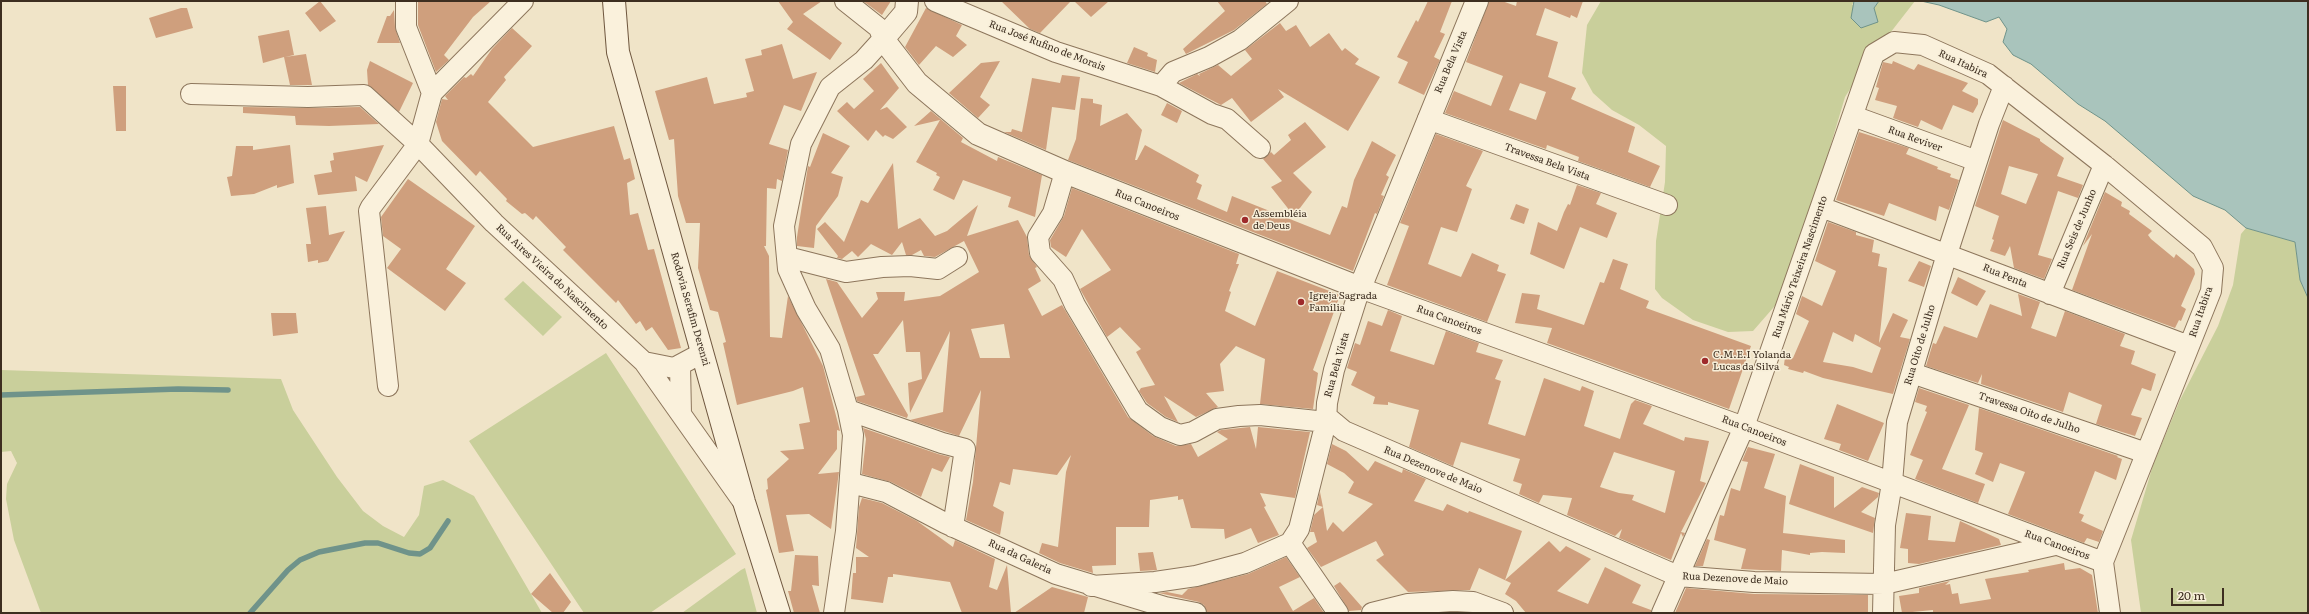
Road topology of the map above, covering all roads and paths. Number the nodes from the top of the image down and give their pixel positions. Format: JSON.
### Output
{"nodes":[{"id":1,"x":406,"y":1,"type":"edge"},
{"id":2,"x":523,"y":1,"type":"edge"},
{"id":3,"x":614,"y":1,"type":"edge"},
{"id":4,"x":845,"y":1,"type":"edge"},
{"id":5,"x":907,"y":1,"type":"edge"},
{"id":6,"x":935,"y":1,"type":"edge"},
{"id":7,"x":1288,"y":1,"type":"edge"},
{"id":8,"x":1477,"y":1,"type":"edge"},
{"id":9,"x":883,"y":39,"type":"junction"},
{"id":10,"x":1923,"y":45,"type":"joint"},
{"id":11,"x":1161,"y":86,"type":"junction"},
{"id":12,"x":2004,"y":86,"type":"junction"},
{"id":13,"x":432,"y":93,"type":"junction"},
{"id":14,"x":191,"y":94,"type":"dead end"},
{"id":15,"x":1852,"y":116,"type":"junction"},
{"id":16,"x":1428,"y":119,"type":"junction"},
{"id":17,"x":418,"y":144,"type":"junction"},
{"id":18,"x":1260,"y":148,"type":"dead end"},
{"id":19,"x":1977,"y":161,"type":"junction"},
{"id":20,"x":2104,"y":165,"type":"junction"},
{"id":21,"x":1065,"y":172,"type":"junction"},
{"id":22,"x":1667,"y":205,"type":"dead end"},
{"id":23,"x":1821,"y":207,"type":"junction"},
{"id":24,"x":1947,"y":254,"type":"junction"},
{"id":25,"x":787,"y":257,"type":"junction"},
{"id":26,"x":957,"y":257,"type":"dead end"},
{"id":27,"x":1360,"y":288,"type":"junction"},
{"id":28,"x":2050,"y":294,"type":"junction"},
{"id":29,"x":2189,"y":346,"type":"junction"},
{"id":30,"x":702,"y":353,"type":"junction"},
{"id":31,"x":644,"y":362,"type":"junction"},
{"id":32,"x":680,"y":365,"type":"junction"},
{"id":33,"x":1912,"y":373,"type":"junction"},
{"id":34,"x":388,"y":386,"type":"dead end"},
{"id":35,"x":848,"y":410,"type":"junction"},
{"id":36,"x":681,"y":414,"type":"junction"},
{"id":37,"x":1326,"y":419,"type":"junction"},
{"id":38,"x":1744,"y":426,"type":"junction"},
{"id":39,"x":723,"y":428,"type":"junction"},
{"id":40,"x":695,"y":433,"type":"junction"},
{"id":41,"x":2146,"y":453,"type":"junction"},
{"id":42,"x":851,"y":483,"type":"junction"},
{"id":43,"x":1892,"y":483,"type":"junction"},
{"id":44,"x":744,"y":502,"type":"junction"},
{"id":45,"x":953,"y":526,"type":"junction"},
{"id":46,"x":1290,"y":543,"type":"junction"},
{"id":47,"x":2055,"y":545,"type":"junction"},
{"id":48,"x":2103,"y":562,"type":"junction"},
{"id":49,"x":1678,"y":576,"type":"junction"},
{"id":50,"x":1182,"y":578,"type":"junction"},
{"id":51,"x":1884,"y":584,"type":"junction"},
{"id":52,"x":1091,"y":586,"type":"junction"},
{"id":53,"x":1448,"y":607,"type":"edge"},
{"id":54,"x":1412,"y":609,"type":"edge"},
{"id":55,"x":1192,"y":612,"type":"edge"},
{"id":56,"x":779,"y":613,"type":"edge"},
{"id":57,"x":834,"y":613,"type":"edge"},
{"id":58,"x":1338,"y":613,"type":"edge"},
{"id":59,"x":1372,"y":613,"type":"edge"},
{"id":60,"x":1503,"y":613,"type":"edge"},
{"id":61,"x":1662,"y":613,"type":"edge"},
{"id":62,"x":1883,"y":613,"type":"edge"},
{"id":63,"x":2110,"y":613,"type":"edge"}],
"edges":[{"from":1,"to":13,"type":"street"},
{"from":2,"to":13,"type":"street"},
{"from":3,"to":30,"type":"street","name":"Rodovia Serafim Derenzi"},
{"from":4,"to":9,"type":"street","name":"Rua Canoeiros"},
{"from":5,"to":9,"type":"street"},
{"from":6,"to":11,"type":"street","name":"Rua José Rufino de Morais"},
{"from":7,"to":11,"type":"street"},
{"from":8,"to":16,"type":"street","name":"Rua Bela Vista"},
{"from":9,"to":21,"type":"street","name":"Rua Canoeiros"},
{"from":9,"to":25,"type":"street"},
{"from":10,"to":12,"type":"street","name":"Rua Itabira"},
{"from":10,"to":15,"type":"street","name":"Rua Mário Teixeira Nascimento"},
{"from":11,"to":18,"type":"street","name":"Rua José Rufino de Morais"},
{"from":12,"to":19,"type":"street","name":"Rua Oito de Julho"},
{"from":12,"to":20,"type":"street","name":"Rua Itabira"},
{"from":13,"to":17,"type":"street"},
{"from":14,"to":17,"type":"street","name":"Rua Aires Vieira do Nascimento"},
{"from":15,"to":19,"type":"street","name":"Rua Reviver"},
{"from":15,"to":23,"type":"street","name":"Rua Mário Teixeira Nascimento"},
{"from":16,"to":22,"type":"street","name":"Travessa Bela Vista"},
{"from":16,"to":27,"type":"street","name":"Rua Bela Vista"},
{"from":17,"to":31,"type":"street","name":"Rua Aires Vieira do Nascimento"},
{"from":17,"to":34,"type":"street"},
{"from":19,"to":24,"type":"street","name":"Rua Oito de Julho"},
{"from":20,"to":28,"type":"street","name":"Rua Seis de Junho"},
{"from":20,"to":29,"type":"street","name":"Rua Itabira"},
{"from":21,"to":27,"type":"street","name":"Rua Canoeiros"},
{"from":21,"to":37,"type":"street"},
{"from":23,"to":24,"type":"street","name":"Rua Penta"},
{"from":23,"to":38,"type":"street","name":"Rua Mário Teixeira Nascimento"},
{"from":24,"to":28,"type":"street","name":"Rua Penta"},
{"from":24,"to":33,"type":"street","name":"Rua Oito de Julho"},
{"from":25,"to":26,"type":"street"},
{"from":25,"to":35,"type":"street"},
{"from":27,"to":37,"type":"street","name":"Rua Bela Vista"},
{"from":27,"to":38,"type":"street","name":"Rua Canoeiros"},
{"from":28,"to":29,"type":"street","name":"Rua Penta"},
{"from":29,"to":41,"type":"street","name":"Rua Itabira"},
{"from":30,"to":32,"type":"street"},
{"from":30,"to":39,"type":"street","name":"Rodovia Serafim Derenzi"},
{"from":31,"to":32,"type":"street"},
{"from":31,"to":36,"type":"street","name":"Rua Aires Vieira do Nascimento"},
{"from":32,"to":36,"type":"street"},
{"from":33,"to":41,"type":"street","name":"Travessa Oito de Julho"},
{"from":33,"to":43,"type":"street","name":"Rua Oito de Julho"},
{"from":35,"to":42,"type":"street"},
{"from":35,"to":45,"type":"street"},
{"from":36,"to":40,"type":"street","name":"Rua Aires Vieira do Nascimento"},
{"from":37,"to":46,"type":"street","name":"Rua Bela Vista"},
{"from":37,"to":49,"type":"street","name":"Rua Dezenove de Maio"},
{"from":38,"to":43,"type":"street","name":"Rua Canoeiros"},
{"from":38,"to":49,"type":"street","name":"Rua Mário Teixeira Nascimento"},
{"from":39,"to":40,"type":"street"},
{"from":39,"to":44,"type":"street","name":"Rodovia Serafim Derenzi"},
{"from":40,"to":44,"type":"street","name":"Rua Aires Vieira do Nascimento"},
{"from":41,"to":48,"type":"street","name":"Rua Itabira"},
{"from":42,"to":45,"type":"street","name":"Rua da Galeria"},
{"from":42,"to":57,"type":"street"},
{"from":43,"to":47,"type":"street","name":"Rua Canoeiros"},
{"from":43,"to":51,"type":"street","name":"Rua Oito de Julho"},
{"from":44,"to":56,"type":"street","name":"Rodovia Serafim Derenzi"},
{"from":45,"to":52,"type":"street","name":"Rua da Galeria"},
{"from":46,"to":50,"type":"street"},
{"from":46,"to":58,"type":"street"},
{"from":47,"to":48,"type":"street","name":"Rua Canoeiros"},
{"from":47,"to":51,"type":"street","name":"Rua Dezenove de Maio"},
{"from":48,"to":63,"type":"street","name":"Rua Itabira"},
{"from":49,"to":51,"type":"street","name":"Rua Dezenove de Maio"},
{"from":49,"to":61,"type":"street","name":"Rua Mário Teixeira Nascimento"},
{"from":50,"to":52,"type":"street"},
{"from":50,"to":55,"type":"street"},
{"from":51,"to":62,"type":"street","name":"Rua Oito de Julho"},
{"from":52,"to":55,"type":"street","name":"Rua da Galeria"},
{"from":53,"to":54,"type":"street"},
{"from":53,"to":60,"type":"street"},
{"from":54,"to":59,"type":"street"}]}
